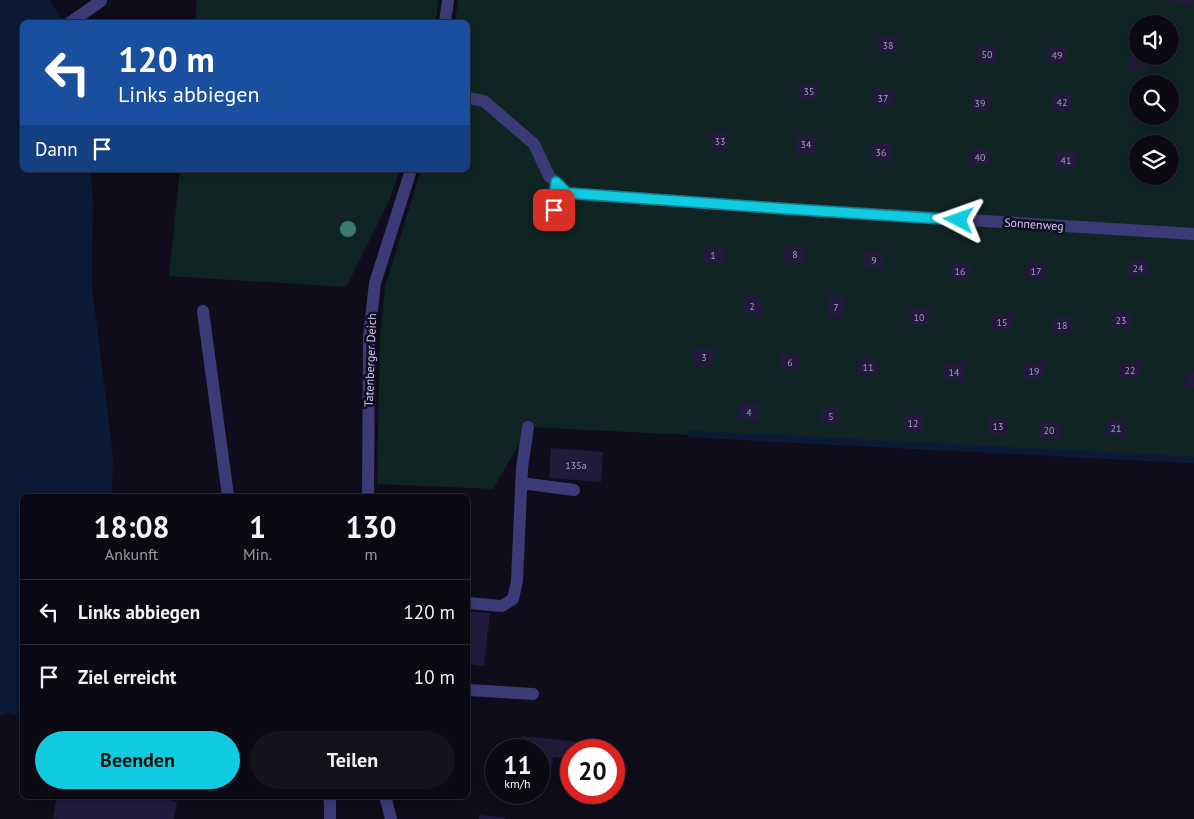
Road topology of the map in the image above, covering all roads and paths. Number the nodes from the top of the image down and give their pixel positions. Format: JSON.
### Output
{"nodes":[{"id":1,"x":448,"y":0,"type":"edge"},
{"id":2,"x":101,"y":1,"type":"dead end"},
{"id":3,"x":74,"y":20,"type":"edge"},
{"id":4,"x":445,"y":20,"type":"edge"},
{"id":5,"x":470,"y":98,"type":"edge"},
{"id":6,"x":410,"y":172,"type":"edge"},
{"id":7,"x":556,"y":182,"type":"junction"},
{"id":8,"x":554,"y":210,"type":"dead end"},
{"id":9,"x":1194,"y":234,"type":"edge"},
{"id":10,"x":203,"y":310,"type":"dead end"},
{"id":11,"x":528,"y":427,"type":"dead end"},
{"id":12,"x":522,"y":483,"type":"junction"},
{"id":13,"x":574,"y":490,"type":"dead end"},
{"id":14,"x":228,"y":494,"type":"edge"},
{"id":15,"x":368,"y":494,"type":"edge"},
{"id":16,"x":470,"y":603,"type":"edge"},
{"id":17,"x":470,"y":690,"type":"edge"},
{"id":18,"x":533,"y":694,"type":"dead end"},
{"id":19,"x":329,"y":799,"type":"edge"},
{"id":20,"x":386,"y":799,"type":"edge"},
{"id":21,"x":330,"y":819,"type":"edge"},
{"id":22,"x":391,"y":819,"type":"edge"}],
"edges":[{"from":1,"to":4,"type":"street"},
{"from":2,"to":3,"type":"street"},
{"from":5,"to":7,"type":"street","name":"Sonnenweg"},
{"from":6,"to":15,"type":"street","name":"Tatenberger Deich"},
{"from":7,"to":8,"type":"street"},
{"from":7,"to":9,"type":"street","name":"Sonnenweg"},
{"from":10,"to":14,"type":"street"},
{"from":11,"to":12,"type":"street"},
{"from":12,"to":13,"type":"street"},
{"from":12,"to":16,"type":"street"},
{"from":17,"to":18,"type":"street"},
{"from":19,"to":21,"type":"street"},
{"from":20,"to":22,"type":"street"}]}
